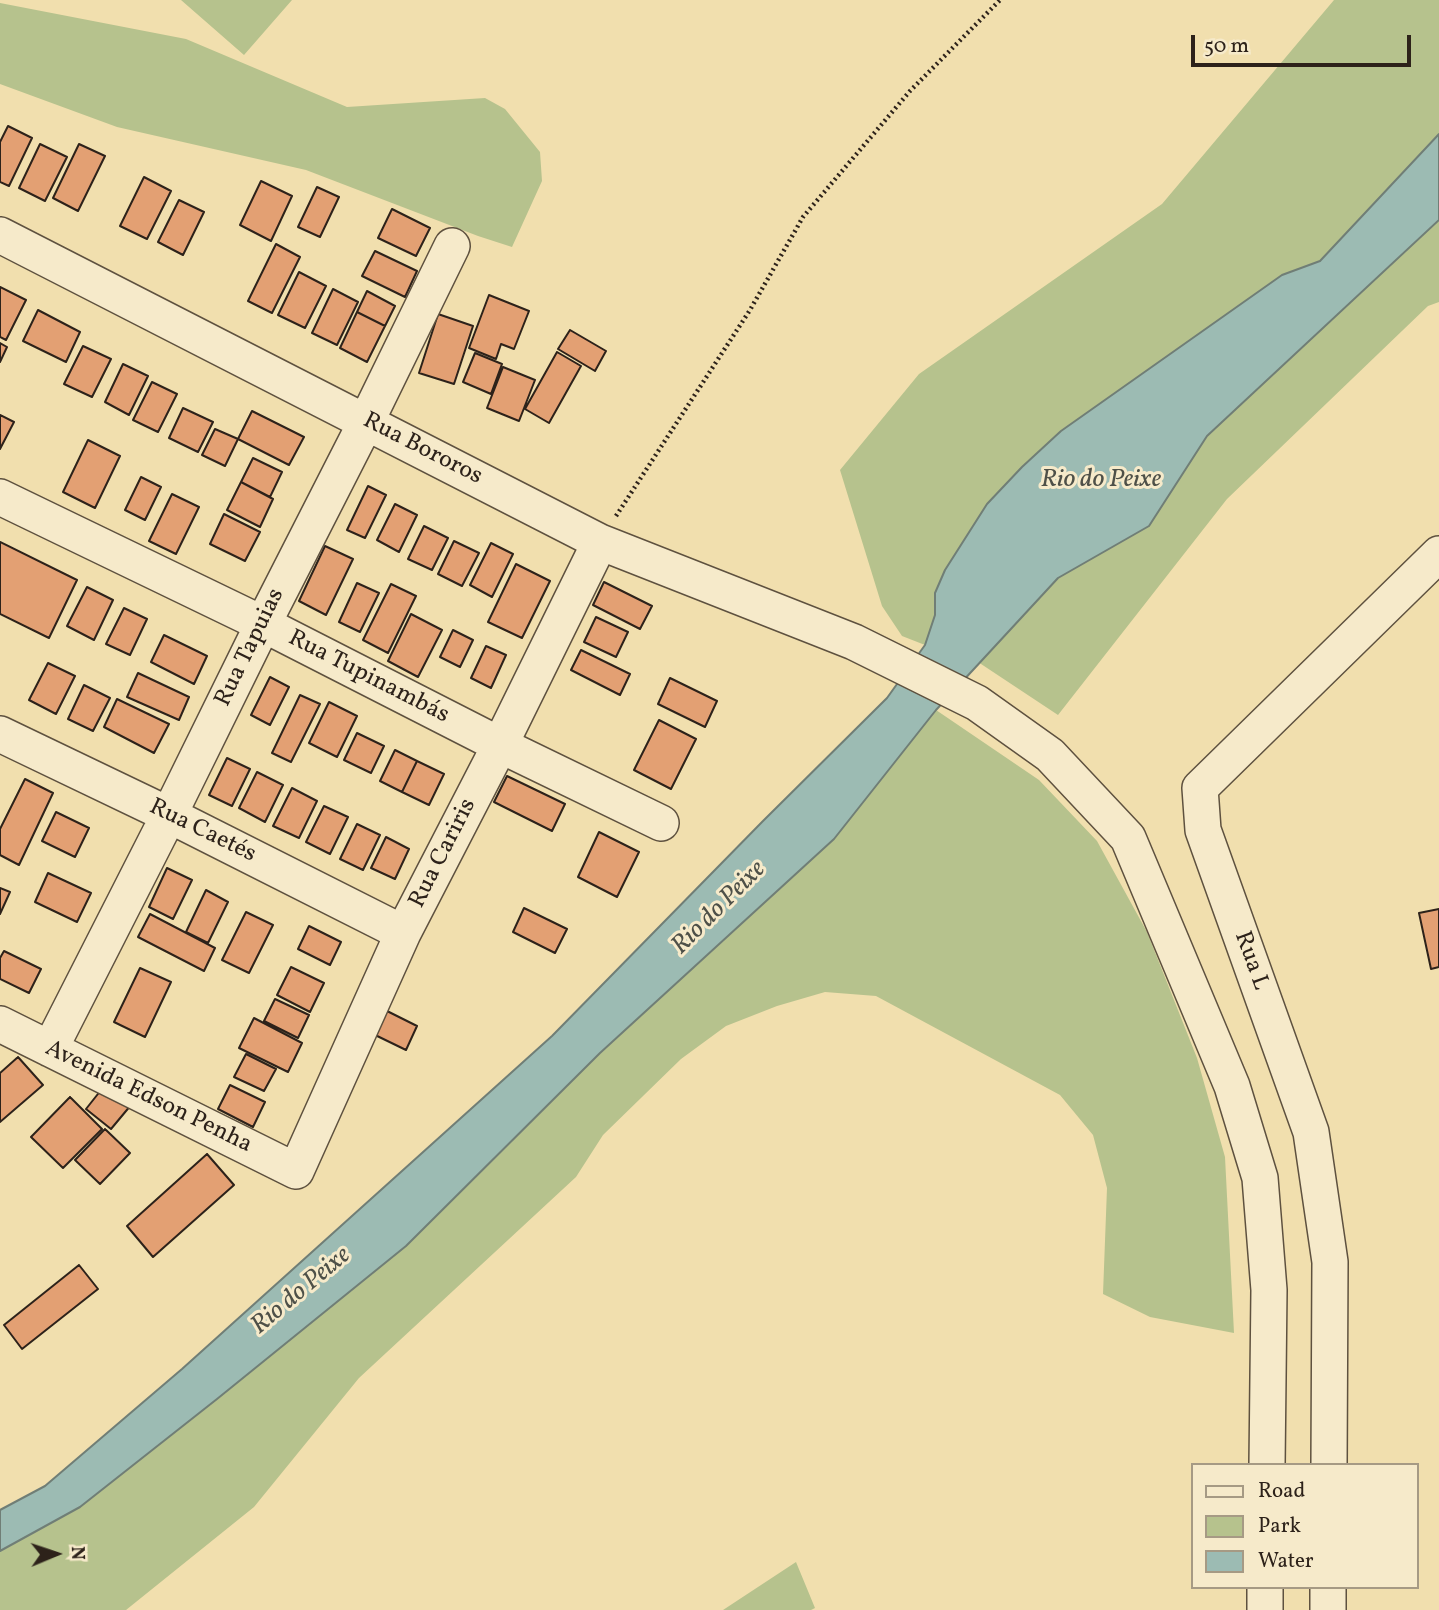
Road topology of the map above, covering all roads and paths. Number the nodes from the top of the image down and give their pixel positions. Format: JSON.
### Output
{"nodes":[{"id":1,"x":1000,"y":0,"type":"edge"},
{"id":2,"x":0,"y":235,"type":"edge"},
{"id":3,"x":452,"y":246,"type":"dead end"},
{"id":4,"x":366,"y":422,"type":"junction"},
{"id":5,"x":0,"y":497,"type":"edge"},
{"id":6,"x":600,"y":542,"type":"junction"},
{"id":7,"x":1439,"y":554,"type":"edge"},
{"id":8,"x":263,"y":624,"type":"junction"},
{"id":9,"x":0,"y":734,"type":"edge"},
{"id":10,"x":500,"y":746,"type":"junction"},
{"id":11,"x":169,"y":816,"type":"junction"},
{"id":12,"x":661,"y":823,"type":"dead end"},
{"id":13,"x":403,"y":933,"type":"junction"},
{"id":14,"x":0,"y":1024,"type":"edge"},
{"id":15,"x":50,"y":1049,"type":"junction"},
{"id":16,"x":296,"y":1171,"type":"joint"},
{"id":17,"x":1266,"y":1463,"type":"edge"},
{"id":18,"x":1329,"y":1463,"type":"edge"},
{"id":19,"x":1265,"y":1589,"type":"edge"},
{"id":20,"x":1328,"y":1589,"type":"edge"},
{"id":21,"x":1265,"y":1610,"type":"edge"},
{"id":22,"x":1328,"y":1610,"type":"edge"}],
"edges":[{"from":1,"to":6,"type":"path"},
{"from":2,"to":4,"type":"street","name":"Rua Bororos"},
{"from":3,"to":4,"type":"street","name":"Rua Tapuias"},
{"from":4,"to":6,"type":"street","name":"Rua Bororos"},
{"from":4,"to":8,"type":"street","name":"Rua Tapuias"},
{"from":5,"to":8,"type":"street","name":"Rua Tupinambás"},
{"from":6,"to":10,"type":"street","name":"Rua Cariris"},
{"from":6,"to":17,"type":"street","name":"Rua Bororos"},
{"from":7,"to":18,"type":"street","name":"Rua L"},
{"from":8,"to":10,"type":"street","name":"Rua Tupinambás"},
{"from":8,"to":11,"type":"street","name":"Rua Tapuias"},
{"from":9,"to":11,"type":"street","name":"Rua Caetés"},
{"from":10,"to":12,"type":"street","name":"Rua Tupinambás"},
{"from":10,"to":13,"type":"street","name":"Rua Cariris"},
{"from":11,"to":13,"type":"street","name":"Rua Caetés"},
{"from":11,"to":15,"type":"street","name":"Rua Tapuias"},
{"from":13,"to":16,"type":"street","name":"Rua Cariris"},
{"from":14,"to":15,"type":"street","name":"Avenida Edson Penha"},
{"from":15,"to":16,"type":"street","name":"Avenida Edson Penha"},
{"from":19,"to":21,"type":"street"},
{"from":20,"to":22,"type":"street"}]}
